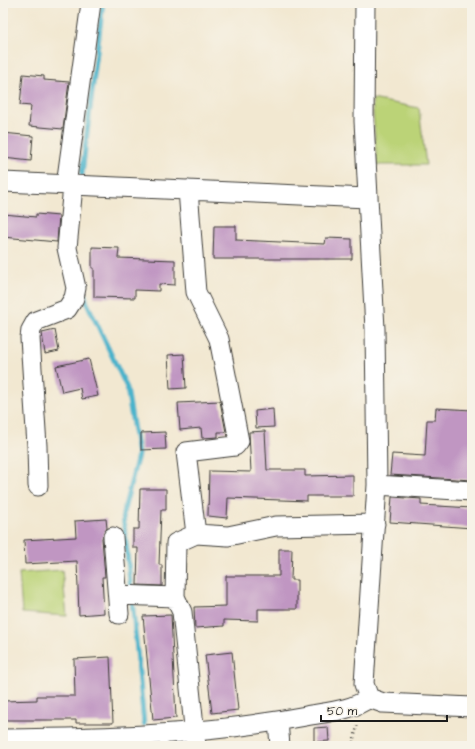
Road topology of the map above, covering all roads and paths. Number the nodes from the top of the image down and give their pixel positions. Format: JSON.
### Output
{"nodes":[{"id":1,"x":91,"y":3,"type":"edge"},
{"id":2,"x":366,"y":3,"type":"edge"},
{"id":3,"x":3,"y":182,"type":"edge"},
{"id":4,"x":70,"y":185,"type":"junction"},
{"id":5,"x":188,"y":190,"type":"junction"},
{"id":6,"x":367,"y":198,"type":"junction"},
{"id":7,"x":377,"y":485,"type":"junction"},
{"id":8,"x":38,"y":486,"type":"dead end"},
{"id":9,"x":472,"y":491,"type":"edge"},
{"id":10,"x":375,"y":524,"type":"junction"},
{"id":11,"x":196,"y":534,"type":"junction"},
{"id":12,"x":113,"y":537,"type":"dead end"},
{"id":13,"x":118,"y":595,"type":"junction"},
{"id":14,"x":175,"y":597,"type":"junction"},
{"id":15,"x":119,"y":614,"type":"dead end"},
{"id":16,"x":370,"y":698,"type":"junction"},
{"id":17,"x":472,"y":707,"type":"edge"},
{"id":18,"x":278,"y":721,"type":"junction"},
{"id":19,"x":3,"y":739,"type":"edge"},
{"id":20,"x":196,"y":739,"type":"edge"},
{"id":21,"x":132,"y":742,"type":"edge"},
{"id":22,"x":280,"y":746,"type":"edge"}],
"edges":[{"from":1,"to":4,"type":"street"},
{"from":2,"to":6,"type":"street"},
{"from":3,"to":4,"type":"street"},
{"from":4,"to":5,"type":"street"},
{"from":4,"to":8,"type":"street"},
{"from":5,"to":6,"type":"street"},
{"from":5,"to":11,"type":"street"},
{"from":6,"to":7,"type":"street"},
{"from":7,"to":9,"type":"street"},
{"from":7,"to":10,"type":"street"},
{"from":10,"to":11,"type":"street"},
{"from":10,"to":16,"type":"street"},
{"from":11,"to":14,"type":"street"},
{"from":12,"to":13,"type":"street"},
{"from":13,"to":14,"type":"street"},
{"from":13,"to":15,"type":"street"},
{"from":14,"to":20,"type":"street"},
{"from":16,"to":17,"type":"street"},
{"from":16,"to":18,"type":"street"},
{"from":18,"to":20,"type":"street"},
{"from":18,"to":22,"type":"street"},
{"from":19,"to":21,"type":"street"},
{"from":20,"to":21,"type":"street"}]}
